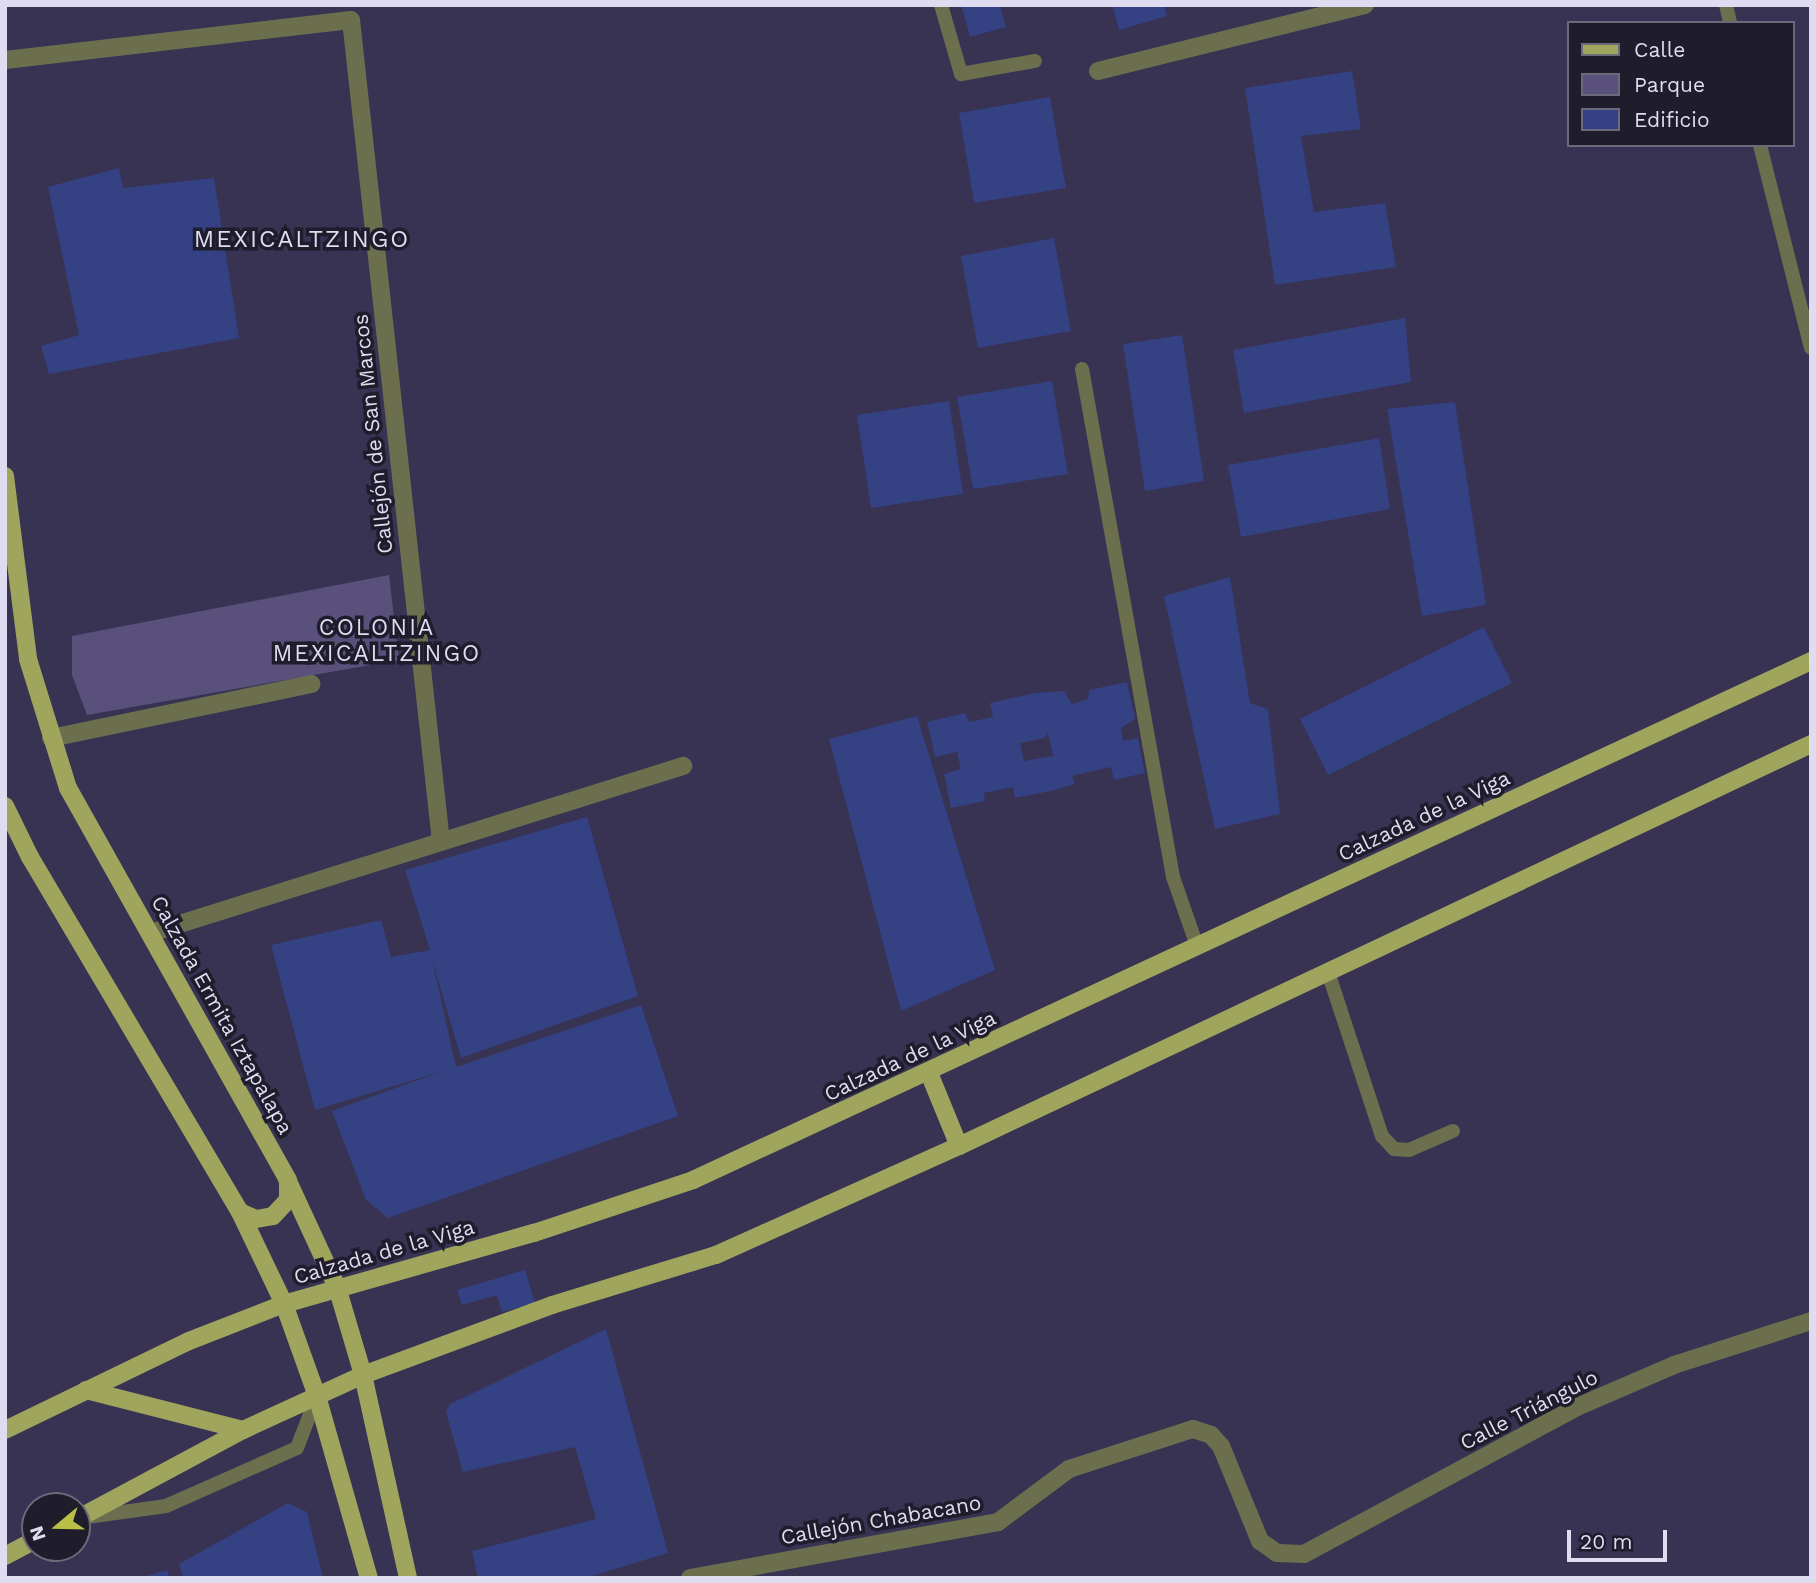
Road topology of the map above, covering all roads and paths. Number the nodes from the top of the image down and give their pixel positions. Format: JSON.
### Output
{"nodes":[{"id":1,"x":941,"y":5,"type":"edge"},
{"id":2,"x":1364,"y":5,"type":"edge"},
{"id":3,"x":5,"y":60,"type":"edge"},
{"id":4,"x":1035,"y":61,"type":"dead end"},
{"id":5,"x":1098,"y":71,"type":"dead end"},
{"id":6,"x":1761,"y":147,"type":"edge"},
{"id":7,"x":1811,"y":348,"type":"edge"},
{"id":8,"x":1082,"y":369,"type":"dead end"},
{"id":9,"x":5,"y":476,"type":"edge"},
{"id":10,"x":1811,"y":661,"type":"edge"},
{"id":11,"x":311,"y":684,"type":"dead end"},
{"id":12,"x":51,"y":738,"type":"junction"},
{"id":13,"x":1811,"y":744,"type":"edge"},
{"id":14,"x":683,"y":766,"type":"dead end"},
{"id":15,"x":5,"y":806,"type":"edge"},
{"id":16,"x":440,"y":842,"type":"junction"},
{"id":17,"x":151,"y":933,"type":"junction"},
{"id":18,"x":1197,"y":946,"type":"junction"},
{"id":19,"x":1328,"y":972,"type":"junction"},
{"id":20,"x":929,"y":1073,"type":"junction"},
{"id":21,"x":1453,"y":1131,"type":"dead end"},
{"id":22,"x":959,"y":1146,"type":"junction"},
{"id":23,"x":287,"y":1179,"type":"junction"},
{"id":24,"x":240,"y":1212,"type":"junction"},
{"id":25,"x":337,"y":1287,"type":"junction"},
{"id":26,"x":284,"y":1304,"type":"junction"},
{"id":27,"x":1811,"y":1321,"type":"edge"},
{"id":28,"x":363,"y":1375,"type":"junction"},
{"id":29,"x":86,"y":1390,"type":"junction"},
{"id":30,"x":317,"y":1396,"type":"junction"},
{"id":31,"x":5,"y":1430,"type":"edge"},
{"id":32,"x":243,"y":1430,"type":"junction"},
{"id":33,"x":91,"y":1511,"type":"edge"},
{"id":34,"x":91,"y":1516,"type":"edge"},
{"id":35,"x":21,"y":1547,"type":"edge"},
{"id":36,"x":1277,"y":1553,"type":"joint"},
{"id":37,"x":5,"y":1556,"type":"edge"},
{"id":38,"x":369,"y":1578,"type":"edge"},
{"id":39,"x":408,"y":1578,"type":"edge"},
{"id":40,"x":690,"y":1578,"type":"edge"}],
"edges":[{"from":1,"to":4,"type":"lane"},
{"from":2,"to":5,"type":"street"},
{"from":3,"to":16,"type":"street","name":"Callejón de San Marcos"},
{"from":6,"to":7,"type":"lane"},
{"from":8,"to":18,"type":"lane"},
{"from":9,"to":12,"type":"main road","name":"Calzada Ermita Iztapalapa"},
{"from":10,"to":18,"type":"main road","name":"Calzada de la Viga"},
{"from":11,"to":12,"type":"street"},
{"from":12,"to":17,"type":"main road","name":"Calzada Ermita Iztapalapa"},
{"from":13,"to":19,"type":"main road"},
{"from":14,"to":16,"type":"street"},
{"from":15,"to":24,"type":"main road"},
{"from":16,"to":17,"type":"street"},
{"from":17,"to":23,"type":"main road","name":"Calzada Ermita Iztapalapa"},
{"from":18,"to":20,"type":"main road","name":"Calzada de la Viga"},
{"from":19,"to":21,"type":"lane"},
{"from":19,"to":22,"type":"main road"},
{"from":20,"to":22,"type":"main road"},
{"from":20,"to":25,"type":"main road","name":"Calzada de la Viga"},
{"from":22,"to":28,"type":"main road"},
{"from":23,"to":24,"type":"main road"},
{"from":23,"to":25,"type":"main road","name":"Calzada Ermita Iztapalapa"},
{"from":24,"to":26,"type":"main road"},
{"from":25,"to":26,"type":"main road","name":"Calzada de la Viga"},
{"from":25,"to":28,"type":"main road","name":"Calzada Ermita Iztapalapa"},
{"from":26,"to":29,"type":"main road","name":"Calzada de la Viga"},
{"from":26,"to":30,"type":"main road"},
{"from":27,"to":36,"type":"street","name":"Calle Triángulo"},
{"from":28,"to":30,"type":"main road"},
{"from":28,"to":39,"type":"main road","name":"Calzada Ermita Iztapalapa"},
{"from":29,"to":31,"type":"main road","name":"Calzada de la Viga"},
{"from":29,"to":32,"type":"main road"},
{"from":30,"to":32,"type":"main road"},
{"from":30,"to":34,"type":"lane"},
{"from":30,"to":38,"type":"main road"},
{"from":32,"to":33,"type":"main road"},
{"from":35,"to":37,"type":"main road"},
{"from":36,"to":40,"type":"street","name":"Callejón Chabacano"}]}
